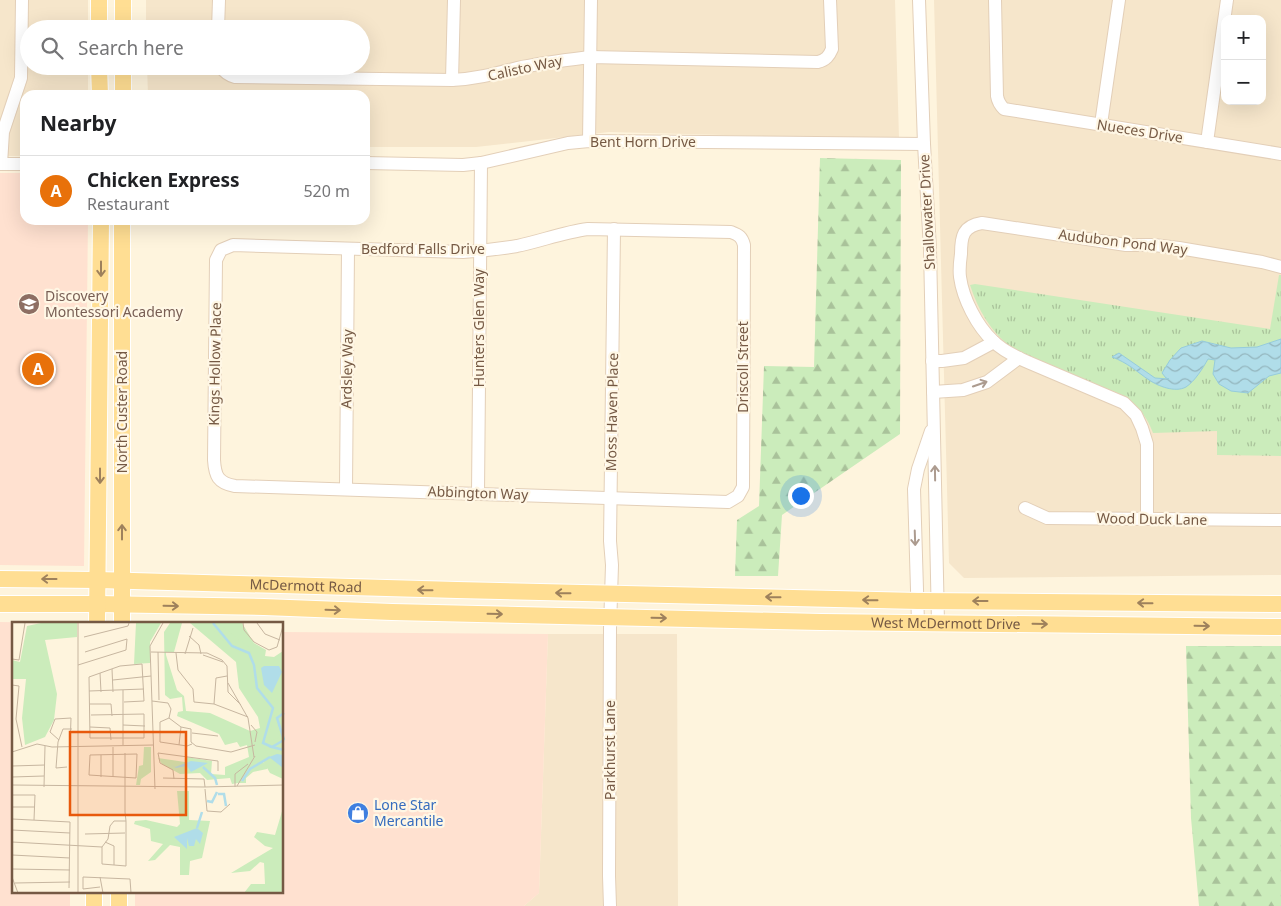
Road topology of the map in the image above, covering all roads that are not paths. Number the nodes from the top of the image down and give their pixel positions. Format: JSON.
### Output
{"nodes":[{"id":1,"x":22,"y":0,"type":"edge"},
{"id":2,"x":99,"y":0,"type":"edge"},
{"id":3,"x":123,"y":0,"type":"edge"},
{"id":4,"x":219,"y":0,"type":"edge"},
{"id":5,"x":454,"y":0,"type":"edge"},
{"id":6,"x":591,"y":0,"type":"edge"},
{"id":7,"x":830,"y":0,"type":"edge"},
{"id":8,"x":919,"y":0,"type":"edge"},
{"id":9,"x":995,"y":0,"type":"edge"},
{"id":10,"x":1118,"y":0,"type":"edge"},
{"id":11,"x":1227,"y":0,"type":"edge"},
{"id":12,"x":22,"y":20,"type":"edge"},
{"id":13,"x":99,"y":20,"type":"edge"},
{"id":14,"x":123,"y":20,"type":"edge"},
{"id":15,"x":218,"y":20,"type":"edge"},
{"id":16,"x":590,"y":56,"type":"junction"},
{"id":17,"x":21,"y":75,"type":"edge"},
{"id":18,"x":99,"y":75,"type":"edge"},
{"id":19,"x":123,"y":75,"type":"edge"},
{"id":20,"x":232,"y":75,"type":"edge"},
{"id":21,"x":452,"y":80,"type":"junction"},
{"id":22,"x":100,"y":90,"type":"edge"},
{"id":23,"x":123,"y":90,"type":"edge"},
{"id":24,"x":1101,"y":124,"type":"junction"},
{"id":25,"x":588,"y":141,"type":"junction"},
{"id":26,"x":1207,"y":142,"type":"junction"},
{"id":27,"x":924,"y":144,"type":"junction"},
{"id":28,"x":1281,"y":154,"type":"edge"},
{"id":29,"x":370,"y":163,"type":"edge"},
{"id":30,"x":481,"y":163,"type":"junction"},
{"id":31,"x":1,"y":164,"type":"edge"},
{"id":32,"x":20,"y":164,"type":"edge"},
{"id":33,"x":101,"y":225,"type":"edge"},
{"id":34,"x":122,"y":225,"type":"edge"},
{"id":35,"x":614,"y":229,"type":"junction"},
{"id":36,"x":742,"y":238,"type":"joint"},
{"id":37,"x":348,"y":249,"type":"junction"},
{"id":38,"x":221,"y":250,"type":"joint"},
{"id":39,"x":480,"y":251,"type":"junction"},
{"id":40,"x":1281,"y":267,"type":"edge"},
{"id":41,"x":122,"y":330,"type":"junction"},
{"id":42,"x":101,"y":332,"type":"junction"},
{"id":43,"x":994,"y":342,"type":"junction"},
{"id":44,"x":1019,"y":358,"type":"junction"},
{"id":45,"x":932,"y":361,"type":"junction"},
{"id":46,"x":933,"y":392,"type":"junction"},
{"id":47,"x":934,"y":424,"type":"junction"},
{"id":48,"x":218,"y":479,"type":"joint"},
{"id":49,"x":346,"y":489,"type":"junction"},
{"id":50,"x":478,"y":493,"type":"junction"},
{"id":51,"x":738,"y":496,"type":"joint"},
{"id":52,"x":611,"y":498,"type":"junction"},
{"id":53,"x":914,"y":501,"type":"junction"},
{"id":54,"x":1025,"y":508,"type":"dead end"},
{"id":55,"x":1147,"y":519,"type":"junction"},
{"id":56,"x":1281,"y":520,"type":"edge"},
{"id":57,"x":936,"y":522,"type":"junction"},
{"id":58,"x":0,"y":579,"type":"edge"},
{"id":59,"x":98,"y":580,"type":"junction"},
{"id":60,"x":122,"y":581,"type":"junction"},
{"id":61,"x":392,"y":589,"type":"junction"},
{"id":62,"x":611,"y":594,"type":"junction"},
{"id":63,"x":822,"y":598,"type":"junction"},
{"id":64,"x":918,"y":601,"type":"junction"},
{"id":65,"x":938,"y":601,"type":"junction"},
{"id":66,"x":0,"y":604,"type":"edge"},
{"id":67,"x":98,"y":604,"type":"junction"},
{"id":68,"x":1281,"y":604,"type":"edge"},
{"id":69,"x":122,"y":605,"type":"junction"},
{"id":70,"x":392,"y":612,"type":"junction"},
{"id":71,"x":610,"y":617,"type":"junction"},
{"id":72,"x":98,"y":622,"type":"edge"},
{"id":73,"x":122,"y":622,"type":"edge"},
{"id":74,"x":821,"y":622,"type":"junction"},
{"id":75,"x":918,"y":623,"type":"junction"},
{"id":76,"x":938,"y":623,"type":"junction"},
{"id":77,"x":1281,"y":627,"type":"edge"},
{"id":78,"x":610,"y":906,"type":"edge"}],
"edges":[{"from":1,"to":12,"type":"street"},
{"from":2,"to":13,"type":"main road"},
{"from":3,"to":14,"type":"main road"},
{"from":4,"to":15,"type":"street"},
{"from":5,"to":21,"type":"street"},
{"from":6,"to":16,"type":"street"},
{"from":7,"to":16,"type":"street","name":"Calisto Way"},
{"from":8,"to":27,"type":"street","name":"Shallowater Drive"},
{"from":9,"to":24,"type":"street","name":"Nueces Drive"},
{"from":10,"to":24,"type":"street"},
{"from":11,"to":26,"type":"street"},
{"from":16,"to":21,"type":"street","name":"Calisto Way"},
{"from":16,"to":25,"type":"street"},
{"from":17,"to":31,"type":"street"},
{"from":18,"to":22,"type":"main road"},
{"from":19,"to":23,"type":"main road"},
{"from":20,"to":21,"type":"street","name":"Calisto Way"},
{"from":24,"to":26,"type":"street","name":"Nueces Drive"},
{"from":25,"to":27,"type":"street","name":"Bent Horn Drive"},
{"from":25,"to":30,"type":"street","name":"Bent Horn Drive"},
{"from":26,"to":28,"type":"street","name":"Nueces Drive"},
{"from":27,"to":45,"type":"street","name":"Shallowater Drive"},
{"from":29,"to":30,"type":"street","name":"Bent Horn Drive"},
{"from":30,"to":39,"type":"street","name":"Hunters Glen Way"},
{"from":31,"to":32,"type":"street"},
{"from":33,"to":42,"type":"main road","name":"North Custer Road","one_way":true},
{"from":34,"to":41,"type":"main road","name":"North Custer Road"},
{"from":35,"to":36,"type":"street","name":"Bedford Falls Drive"},
{"from":35,"to":39,"type":"street","name":"Bedford Falls Drive"},
{"from":35,"to":52,"type":"street","name":"Moss Haven Place"},
{"from":36,"to":51,"type":"street","name":"Driscoll Street"},
{"from":37,"to":38,"type":"street","name":"Bedford Falls Drive"},
{"from":37,"to":39,"type":"street","name":"Bedford Falls Drive"},
{"from":37,"to":49,"type":"street","name":"Ardsley Way"},
{"from":38,"to":48,"type":"street","name":"Kings Hollow Place"},
{"from":39,"to":50,"type":"street","name":"Hunters Glen Way"},
{"from":40,"to":43,"type":"street","name":"Audubon Pond Way"},
{"from":41,"to":42,"type":"main road"},
{"from":60,"to":41,"type":"main road","name":"North Custer Road","one_way":true},
{"from":42,"to":59,"type":"main road","name":"North Custer Road","one_way":true},
{"from":43,"to":44,"type":"street"},
{"from":43,"to":45,"type":"street"},
{"from":46,"to":44,"type":"street","one_way":true},
{"from":44,"to":55,"type":"street"},
{"from":45,"to":46,"type":"street","name":"Shallowater Drive"},
{"from":46,"to":47,"type":"street","name":"Shallowater Drive"},
{"from":47,"to":53,"type":"street","name":"Shallowater Drive"},
{"from":57,"to":47,"type":"street","name":"Shallowater Drive","one_way":true},
{"from":48,"to":49,"type":"street","name":"Abbington Way"},
{"from":49,"to":50,"type":"street","name":"Abbington Way"},
{"from":50,"to":52,"type":"street","name":"Abbington Way"},
{"from":51,"to":52,"type":"street","name":"Abbington Way"},
{"from":52,"to":62,"type":"street","name":"Moss Haven Place"},
{"from":53,"to":57,"type":"street"},
{"from":53,"to":64,"type":"street","name":"Shallowater Drive","one_way":true},
{"from":54,"to":55,"type":"street","name":"Wood Duck Lane"},
{"from":55,"to":56,"type":"street","name":"Wood Duck Lane"},
{"from":57,"to":65,"type":"street","name":"Shallowater Drive"},
{"from":59,"to":58,"type":"main road","name":"McDermott Road","one_way":true},
{"from":59,"to":60,"type":"main road","name":"McDermott Road"},
{"from":59,"to":67,"type":"main road","name":"North Custer Road"},
{"from":60,"to":61,"type":"main road","name":"McDermott Road"},
{"from":60,"to":69,"type":"main road","name":"North Custer Road"},
{"from":62,"to":61,"type":"main road","name":"McDermott Road","one_way":true},
{"from":61,"to":70,"type":"main road"},
{"from":63,"to":62,"type":"main road","name":"West McDermott Drive","one_way":true},
{"from":62,"to":71,"type":"street","name":"Parkhurst Lane"},
{"from":64,"to":63,"type":"main road","name":"West McDermott Drive","one_way":true},
{"from":63,"to":74,"type":"main road"},
{"from":64,"to":65,"type":"main road","name":"West McDermott Drive"},
{"from":64,"to":75,"type":"street","name":"Shallowater Drive"},
{"from":68,"to":65,"type":"main road","name":"West McDermott Drive","one_way":true},
{"from":65,"to":76,"type":"street","name":"Shallowater Drive"},
{"from":66,"to":67,"type":"main road","name":"McDermott Road"},
{"from":67,"to":69,"type":"main road","name":"McDermott Road"},
{"from":67,"to":72,"type":"main road","name":"North Custer Road"},
{"from":69,"to":70,"type":"main road","name":"McDermott Road","one_way":true},
{"from":69,"to":73,"type":"main road","name":"North Custer Road"},
{"from":70,"to":71,"type":"main road","name":"McDermott Road","one_way":true},
{"from":71,"to":74,"type":"main road","name":"West McDermott Drive","one_way":true},
{"from":71,"to":78,"type":"street","name":"Parkhurst Lane"},
{"from":74,"to":75,"type":"main road","name":"West McDermott Drive"},
{"from":75,"to":76,"type":"main road","name":"West McDermott Drive"},
{"from":76,"to":77,"type":"main road","name":"West McDermott Drive","one_way":true}]}
